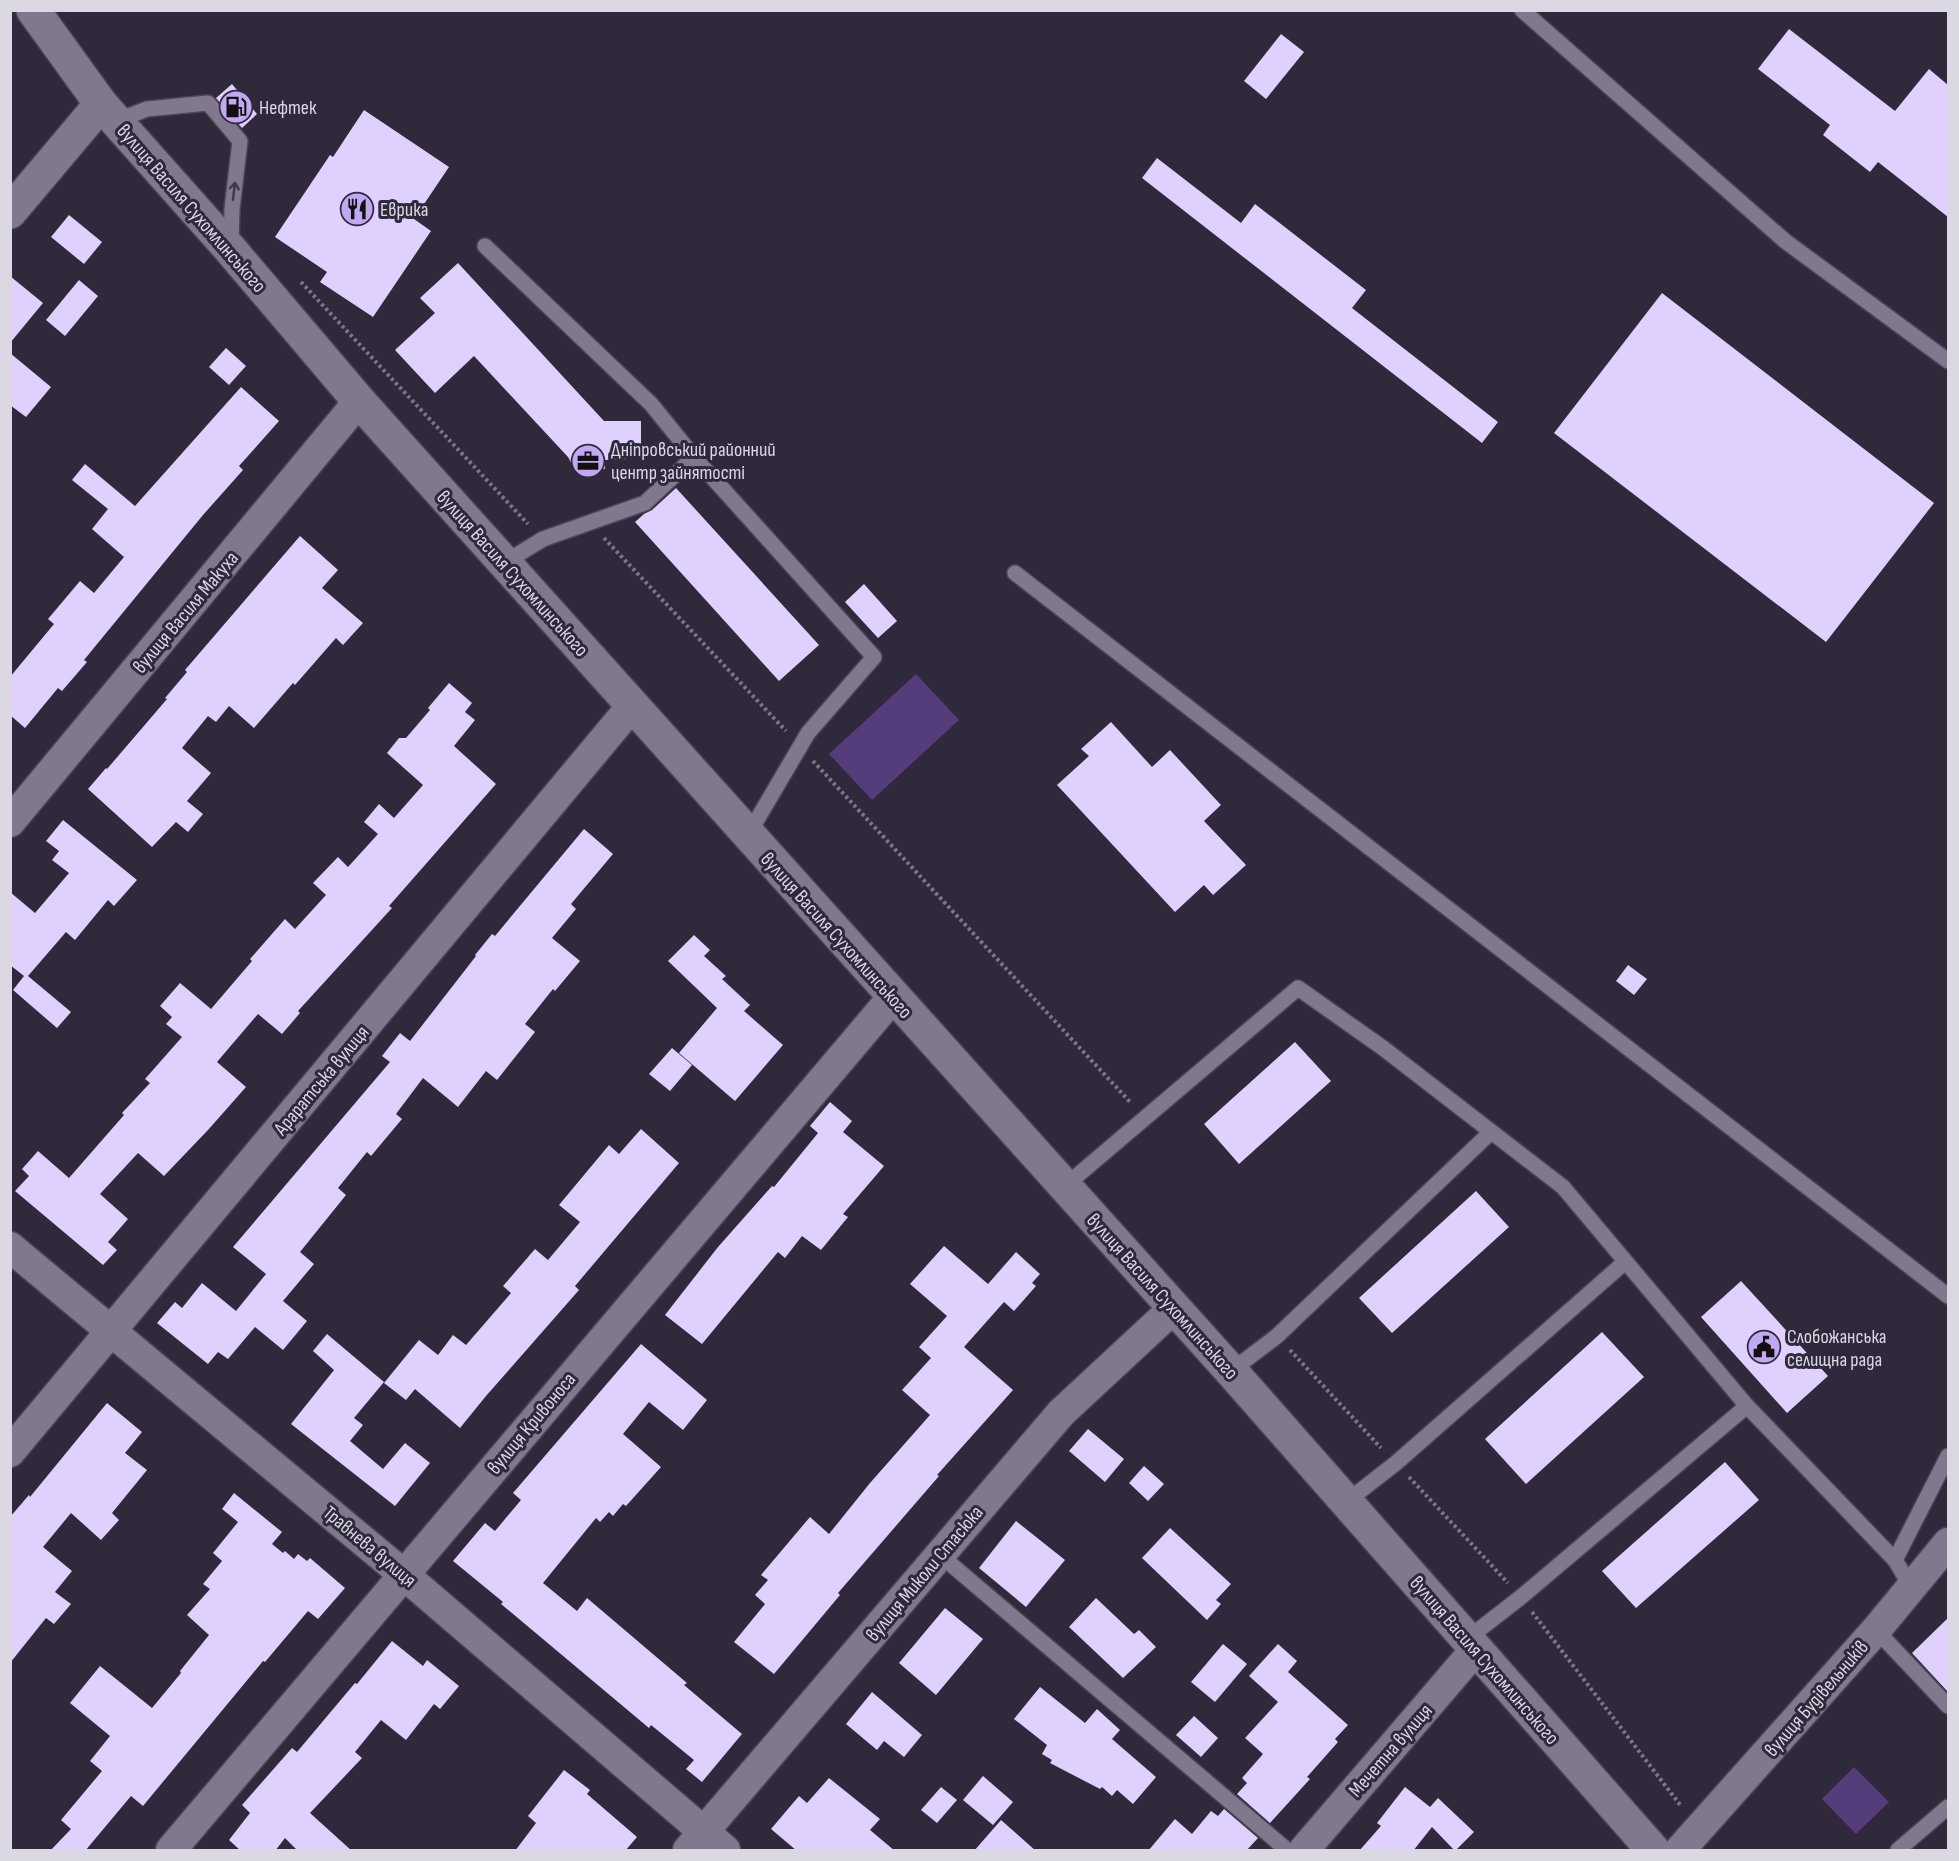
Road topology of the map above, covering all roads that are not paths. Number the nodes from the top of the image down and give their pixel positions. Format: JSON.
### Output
{"nodes":[{"id":1,"x":33,"y":10,"type":"edge"},
{"id":2,"x":1522,"y":10,"type":"edge"},
{"id":3,"x":109,"y":113,"type":"junction"},
{"id":4,"x":10,"y":213,"type":"edge"},
{"id":5,"x":485,"y":246,"type":"dead end"},
{"id":6,"x":230,"y":249,"type":"junction"},
{"id":7,"x":1948,"y":361,"type":"edge"},
{"id":8,"x":359,"y":401,"type":"junction"},
{"id":9,"x":694,"y":457,"type":"junction"},
{"id":10,"x":504,"y":563,"type":"junction"},
{"id":11,"x":1015,"y":573,"type":"dead end"},
{"id":12,"x":632,"y":706,"type":"junction"},
{"id":13,"x":10,"y":822,"type":"edge"},
{"id":14,"x":748,"y":836,"type":"junction"},
{"id":15,"x":892,"y":997,"type":"junction"},
{"id":16,"x":1491,"y":1132,"type":"junction"},
{"id":17,"x":1065,"y":1186,"type":"junction"},
{"id":18,"x":10,"y":1247,"type":"edge"},
{"id":19,"x":1625,"y":1262,"type":"junction"},
{"id":20,"x":1948,"y":1296,"type":"edge"},
{"id":21,"x":1174,"y":1308,"type":"junction"},
{"id":22,"x":113,"y":1331,"type":"junction"},
{"id":23,"x":1230,"y":1371,"type":"junction"},
{"id":24,"x":1747,"y":1406,"type":"junction"},
{"id":25,"x":10,"y":1452,"type":"edge"},
{"id":26,"x":1948,"y":1456,"type":"edge"},
{"id":27,"x":1346,"y":1502,"type":"junction"},
{"id":28,"x":1948,"y":1543,"type":"edge"},
{"id":29,"x":940,"y":1555,"type":"junction"},
{"id":30,"x":1895,"y":1560,"type":"junction"},
{"id":31,"x":403,"y":1574,"type":"junction"},
{"id":32,"x":1911,"y":1587,"type":"junction"},
{"id":33,"x":1876,"y":1630,"type":"junction"},
{"id":34,"x":1472,"y":1644,"type":"junction"},
{"id":35,"x":1948,"y":1706,"type":"edge"},
{"id":36,"x":1948,"y":1807,"type":"edge"},
{"id":37,"x":706,"y":1844,"type":"edge"},
{"id":38,"x":171,"y":1851,"type":"edge"},
{"id":39,"x":1287,"y":1851,"type":"edge"},
{"id":40,"x":1304,"y":1851,"type":"edge"},
{"id":41,"x":1653,"y":1851,"type":"edge"},
{"id":42,"x":1680,"y":1851,"type":"edge"},
{"id":43,"x":1898,"y":1851,"type":"edge"}],
"edges":[{"from":1,"to":3,"type":"main road","name":"вулиця Василя Сухомлинського"},
{"from":2,"to":7,"type":"lane"},
{"from":3,"to":4,"type":"main road"},
{"from":3,"to":6,"type":"main road","name":"вулиця Василя Сухомлинського"},
{"from":6,"to":3,"type":"lane","one_way":true},
{"from":5,"to":9,"type":"lane"},
{"from":6,"to":8,"type":"main road","name":"вулиця Василя Сухомлинського"},
{"from":8,"to":10,"type":"main road","name":"вулиця Василя Сухомлинського"},
{"from":8,"to":13,"type":"street","name":"вулиця Василя Макуха"},
{"from":9,"to":10,"type":"lane"},
{"from":9,"to":14,"type":"lane"},
{"from":10,"to":12,"type":"main road","name":"вулиця Василя Сухомлинського"},
{"from":11,"to":20,"type":"lane"},
{"from":12,"to":14,"type":"main road","name":"вулиця Василя Сухомлинського"},
{"from":12,"to":22,"type":"street","name":"Араратська вулиця"},
{"from":14,"to":15,"type":"main road","name":"вулиця Василя Сухомлинського"},
{"from":15,"to":17,"type":"main road","name":"вулиця Василя Сухомлинського"},
{"from":15,"to":31,"type":"street","name":"вулиця Кривоноса"},
{"from":16,"to":17,"type":"lane"},
{"from":16,"to":19,"type":"lane"},
{"from":16,"to":23,"type":"lane"},
{"from":17,"to":21,"type":"main road","name":"вулиця Василя Сухомлинського"},
{"from":18,"to":22,"type":"street","name":"Травнева вулиця"},
{"from":19,"to":24,"type":"lane"},
{"from":19,"to":27,"type":"lane"},
{"from":21,"to":23,"type":"main road","name":"вулиця Василя Сухомлинського"},
{"from":21,"to":29,"type":"street","name":"вулиця Миколи Стасюка"},
{"from":22,"to":25,"type":"street","name":"Араратська вулиця"},
{"from":22,"to":31,"type":"street","name":"Травнева вулиця"},
{"from":23,"to":27,"type":"main road","name":"вулиця Василя Сухомлинського"},
{"from":24,"to":30,"type":"lane"},
{"from":24,"to":34,"type":"lane"},
{"from":26,"to":30,"type":"lane"},
{"from":27,"to":34,"type":"main road","name":"вулиця Василя Сухомлинського"},
{"from":28,"to":32,"type":"street","name":"вулиця Будівельників"},
{"from":29,"to":37,"type":"street","name":"вулиця Миколи Стасюка"},
{"from":29,"to":39,"type":"lane"},
{"from":30,"to":32,"type":"lane"},
{"from":31,"to":37,"type":"street","name":"Травнева вулиця"},
{"from":31,"to":38,"type":"street","name":"вулиця Кривоноса"},
{"from":32,"to":33,"type":"street","name":"вулиця Будівельників"},
{"from":33,"to":35,"type":"lane"},
{"from":33,"to":42,"type":"street","name":"вулиця Будівельників"},
{"from":34,"to":40,"type":"street","name":"Мечетна вулиця"},
{"from":34,"to":41,"type":"main road","name":"вулиця Василя Сухомлинського"},
{"from":36,"to":43,"type":"lane"}]}
